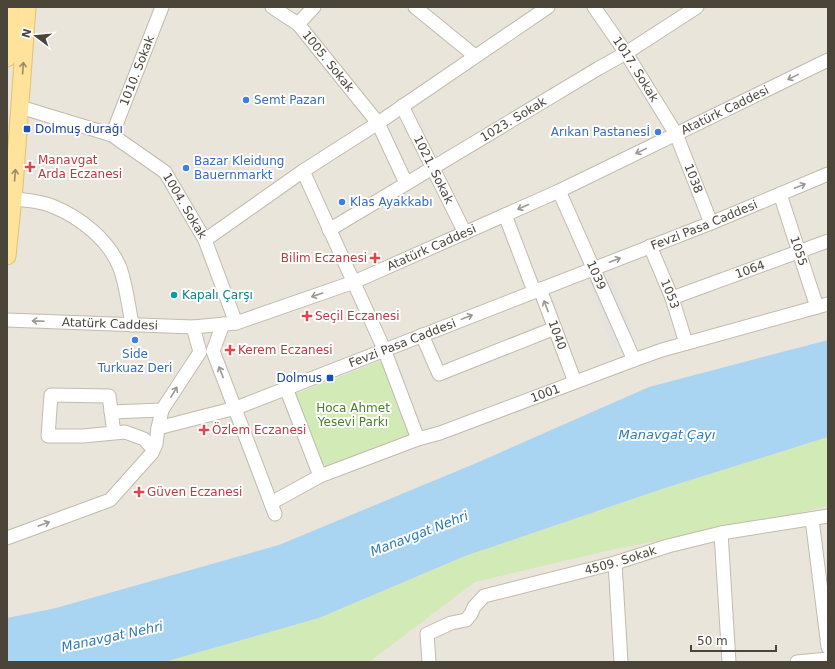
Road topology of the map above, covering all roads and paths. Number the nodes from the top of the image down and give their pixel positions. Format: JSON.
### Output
{"nodes":[{"id":1,"x":10,"y":7,"type":"edge"},
{"id":2,"x":27,"y":7,"type":"edge"},
{"id":3,"x":162,"y":7,"type":"edge"},
{"id":4,"x":272,"y":7,"type":"edge"},
{"id":5,"x":314,"y":7,"type":"edge"},
{"id":6,"x":415,"y":7,"type":"edge"},
{"id":7,"x":548,"y":7,"type":"edge"},
{"id":8,"x":594,"y":7,"type":"edge"},
{"id":9,"x":697,"y":7,"type":"edge"},
{"id":10,"x":298,"y":24,"type":"junction"},
{"id":11,"x":626,"y":53,"type":"junction"},
{"id":12,"x":475,"y":56,"type":"junction"},
{"id":13,"x":7,"y":58,"type":"edge"},
{"id":14,"x":828,"y":60,"type":"edge"},
{"id":15,"x":402,"y":106,"type":"junction"},
{"id":16,"x":20,"y":107,"type":"junction"},
{"id":17,"x":378,"y":123,"type":"junction"},
{"id":18,"x":676,"y":134,"type":"junction"},
{"id":19,"x":112,"y":135,"type":"junction"},
{"id":20,"x":433,"y":168,"type":"junction"},
{"id":21,"x":303,"y":171,"type":"junction"},
{"id":22,"x":828,"y":174,"type":"edge"},
{"id":23,"x":406,"y":183,"type":"junction"},
{"id":24,"x":559,"y":191,"type":"junction"},
{"id":25,"x":780,"y":194,"type":"junction"},
{"id":26,"x":13,"y":199,"type":"junction"},
{"id":27,"x":505,"y":215,"type":"junction"},
{"id":28,"x":711,"y":223,"type":"junction"},
{"id":29,"x":329,"y":230,"type":"junction"},
{"id":30,"x":465,"y":233,"type":"junction"},
{"id":31,"x":205,"y":240,"type":"junction"},
{"id":32,"x":828,"y":241,"type":"edge"},
{"id":33,"x":650,"y":246,"type":"junction"},
{"id":34,"x":799,"y":252,"type":"junction"},
{"id":35,"x":7,"y":256,"type":"edge"},
{"id":36,"x":594,"y":268,"type":"junction"},
{"id":37,"x":354,"y":282,"type":"junction"},
{"id":38,"x":537,"y":290,"type":"junction"},
{"id":39,"x":672,"y":298,"type":"junction"},
{"id":40,"x":822,"y":306,"type":"edge"},
{"id":41,"x":7,"y":320,"type":"edge"},
{"id":42,"x":236,"y":323,"type":"junction"},
{"id":43,"x":223,"y":324,"type":"junction"},
{"id":44,"x":132,"y":325,"type":"junction"},
{"id":45,"x":193,"y":327,"type":"junction"},
{"id":46,"x":555,"y":328,"type":"junction"},
{"id":47,"x":422,"y":335,"type":"junction"},
{"id":48,"x":686,"y":344,"type":"junction"},
{"id":49,"x":384,"y":349,"type":"junction"},
{"id":50,"x":634,"y":360,"type":"junction"},
{"id":51,"x":575,"y":382,"type":"junction"},
{"id":52,"x":286,"y":388,"type":"junction"},
{"id":53,"x":236,"y":408,"type":"junction"},
{"id":54,"x":162,"y":410,"type":"junction"},
{"id":55,"x":111,"y":412,"type":"junction"},
{"id":56,"x":158,"y":428,"type":"junction"},
{"id":57,"x":114,"y":433,"type":"junction"},
{"id":58,"x":418,"y":439,"type":"junction"},
{"id":59,"x":153,"y":449,"type":"junction"},
{"id":60,"x":320,"y":476,"type":"junction"},
{"id":61,"x":828,"y":516,"type":"edge"},
{"id":62,"x":812,"y":519,"type":"junction"},
{"id":63,"x":721,"y":533,"type":"junction"},
{"id":64,"x":7,"y":538,"type":"edge"},
{"id":65,"x":615,"y":563,"type":"junction"},
{"id":66,"x":826,"y":608,"type":"edge"},
{"id":67,"x":828,"y":648,"type":"edge"},
{"id":68,"x":828,"y":659,"type":"edge"},
{"id":69,"x":429,"y":662,"type":"edge"},
{"id":70,"x":621,"y":662,"type":"edge"},
{"id":71,"x":729,"y":662,"type":"edge"},
{"id":72,"x":797,"y":662,"type":"edge"}],
"edges":[{"from":1,"to":13,"type":"main road"},
{"from":16,"to":2,"type":"main road","one_way":true},
{"from":3,"to":19,"type":"street","name":"1010. Sokak"},
{"from":4,"to":10,"type":"street","name":"1005. Sokak"},
{"from":5,"to":10,"type":"street"},
{"from":6,"to":12,"type":"street"},
{"from":7,"to":12,"type":"street"},
{"from":8,"to":11,"type":"street","name":"1017. Sokak"},
{"from":9,"to":11,"type":"street","name":"1023. Sokak"},
{"from":10,"to":17,"type":"street","name":"1005. Sokak"},
{"from":11,"to":18,"type":"street","name":"1017. Sokak"},
{"from":11,"to":20,"type":"street","name":"1023. Sokak"},
{"from":12,"to":15,"type":"street"},
{"from":14,"to":18,"type":"street","name":"Atatürk Caddesi","one_way":true},
{"from":15,"to":17,"type":"street"},
{"from":15,"to":20,"type":"street","name":"1021. Sokak"},
{"from":16,"to":19,"type":"street","name":"1004. Sokak"},
{"from":26,"to":16,"type":"main road","one_way":true},
{"from":17,"to":21,"type":"street"},
{"from":17,"to":23,"type":"street","name":"1005. Sokak"},
{"from":18,"to":24,"type":"street","name":"Atatürk Caddesi","one_way":true},
{"from":18,"to":28,"type":"street","name":"1038"},
{"from":19,"to":31,"type":"street","name":"1004. Sokak"},
{"from":20,"to":23,"type":"street","name":"1023. Sokak"},
{"from":20,"to":30,"type":"street","name":"1021. Sokak"},
{"from":21,"to":29,"type":"street"},
{"from":21,"to":31,"type":"street"},
{"from":25,"to":22,"type":"street","name":"Fevzi Pasa Caddesi","one_way":true},
{"from":23,"to":29,"type":"street","name":"1023. Sokak"},
{"from":24,"to":27,"type":"street","name":"Atatürk Caddesi","one_way":true},
{"from":24,"to":36,"type":"street","name":"1039"},
{"from":25,"to":28,"type":"street","name":"Fevzi Pasa Caddesi"},
{"from":25,"to":34,"type":"street","name":"1055"},
{"from":26,"to":35,"type":"main road"},
{"from":26,"to":44,"type":"street"},
{"from":27,"to":30,"type":"street","name":"Atatürk Caddesi"},
{"from":27,"to":38,"type":"street","name":"1040"},
{"from":28,"to":33,"type":"street","name":"Fevzi Pasa Caddesi"},
{"from":29,"to":37,"type":"street"},
{"from":30,"to":37,"type":"street","name":"Atatürk Caddesi"},
{"from":31,"to":42,"type":"street","name":"1004. Sokak"},
{"from":32,"to":34,"type":"street","name":"1064"},
{"from":36,"to":33,"type":"street","name":"Fevzi Pasa Caddesi","one_way":true},
{"from":33,"to":39,"type":"street","name":"1053"},
{"from":34,"to":39,"type":"street","name":"1064"},
{"from":34,"to":40,"type":"street","name":"1055"},
{"from":36,"to":38,"type":"street","name":"Fevzi Pasa Caddesi"},
{"from":36,"to":50,"type":"street","name":"1039"},
{"from":37,"to":42,"type":"street","name":"Atatürk Caddesi","one_way":true},
{"from":37,"to":49,"type":"street"},
{"from":46,"to":38,"type":"street","name":"1040","one_way":true},
{"from":47,"to":38,"type":"street","name":"Fevzi Pasa Caddesi","one_way":true},
{"from":39,"to":48,"type":"street","name":"1053"},
{"from":40,"to":48,"type":"street","name":"1001"},
{"from":44,"to":41,"type":"street","name":"Atatürk Caddesi","one_way":true},
{"from":42,"to":43,"type":"street","name":"Atatürk Caddesi"},
{"from":43,"to":45,"type":"street","name":"Atatürk Caddesi"},
{"from":53,"to":43,"type":"street","one_way":true},
{"from":44,"to":45,"type":"street","name":"Atatürk Caddesi"},
{"from":54,"to":45,"type":"street","one_way":true},
{"from":46,"to":47,"type":"street"},
{"from":46,"to":51,"type":"street","name":"1040"},
{"from":47,"to":49,"type":"street","name":"Fevzi Pasa Caddesi"},
{"from":48,"to":50,"type":"street","name":"1001"},
{"from":49,"to":52,"type":"street","name":"Fevzi Pasa Caddesi"},
{"from":49,"to":58,"type":"street"},
{"from":50,"to":51,"type":"street","name":"1001"},
{"from":51,"to":58,"type":"street","name":"1001"},
{"from":52,"to":53,"type":"street","name":"Fevzi Pasa Caddesi"},
{"from":52,"to":60,"type":"street"},
{"from":53,"to":56,"type":"street","name":"Fevzi Pasa Caddesi"},
{"from":53,"to":60,"type":"street","name":"1001"},
{"from":54,"to":55,"type":"street"},
{"from":54,"to":56,"type":"street"},
{"from":55,"to":57,"type":"street"},
{"from":55,"to":57,"type":"street"},
{"from":56,"to":59,"type":"street"},
{"from":57,"to":59,"type":"street"},
{"from":58,"to":60,"type":"street","name":"1001"},
{"from":64,"to":59,"type":"street","one_way":true},
{"from":61,"to":62,"type":"street","name":"4509. Sokak"},
{"from":62,"to":63,"type":"street","name":"4509. Sokak"},
{"from":62,"to":66,"type":"street"},
{"from":63,"to":65,"type":"street","name":"4509. Sokak"},
{"from":63,"to":71,"type":"street"},
{"from":65,"to":69,"type":"street","name":"4509. Sokak"},
{"from":65,"to":70,"type":"street"},
{"from":66,"to":67,"type":"street"},
{"from":68,"to":72,"type":"street"}]}
